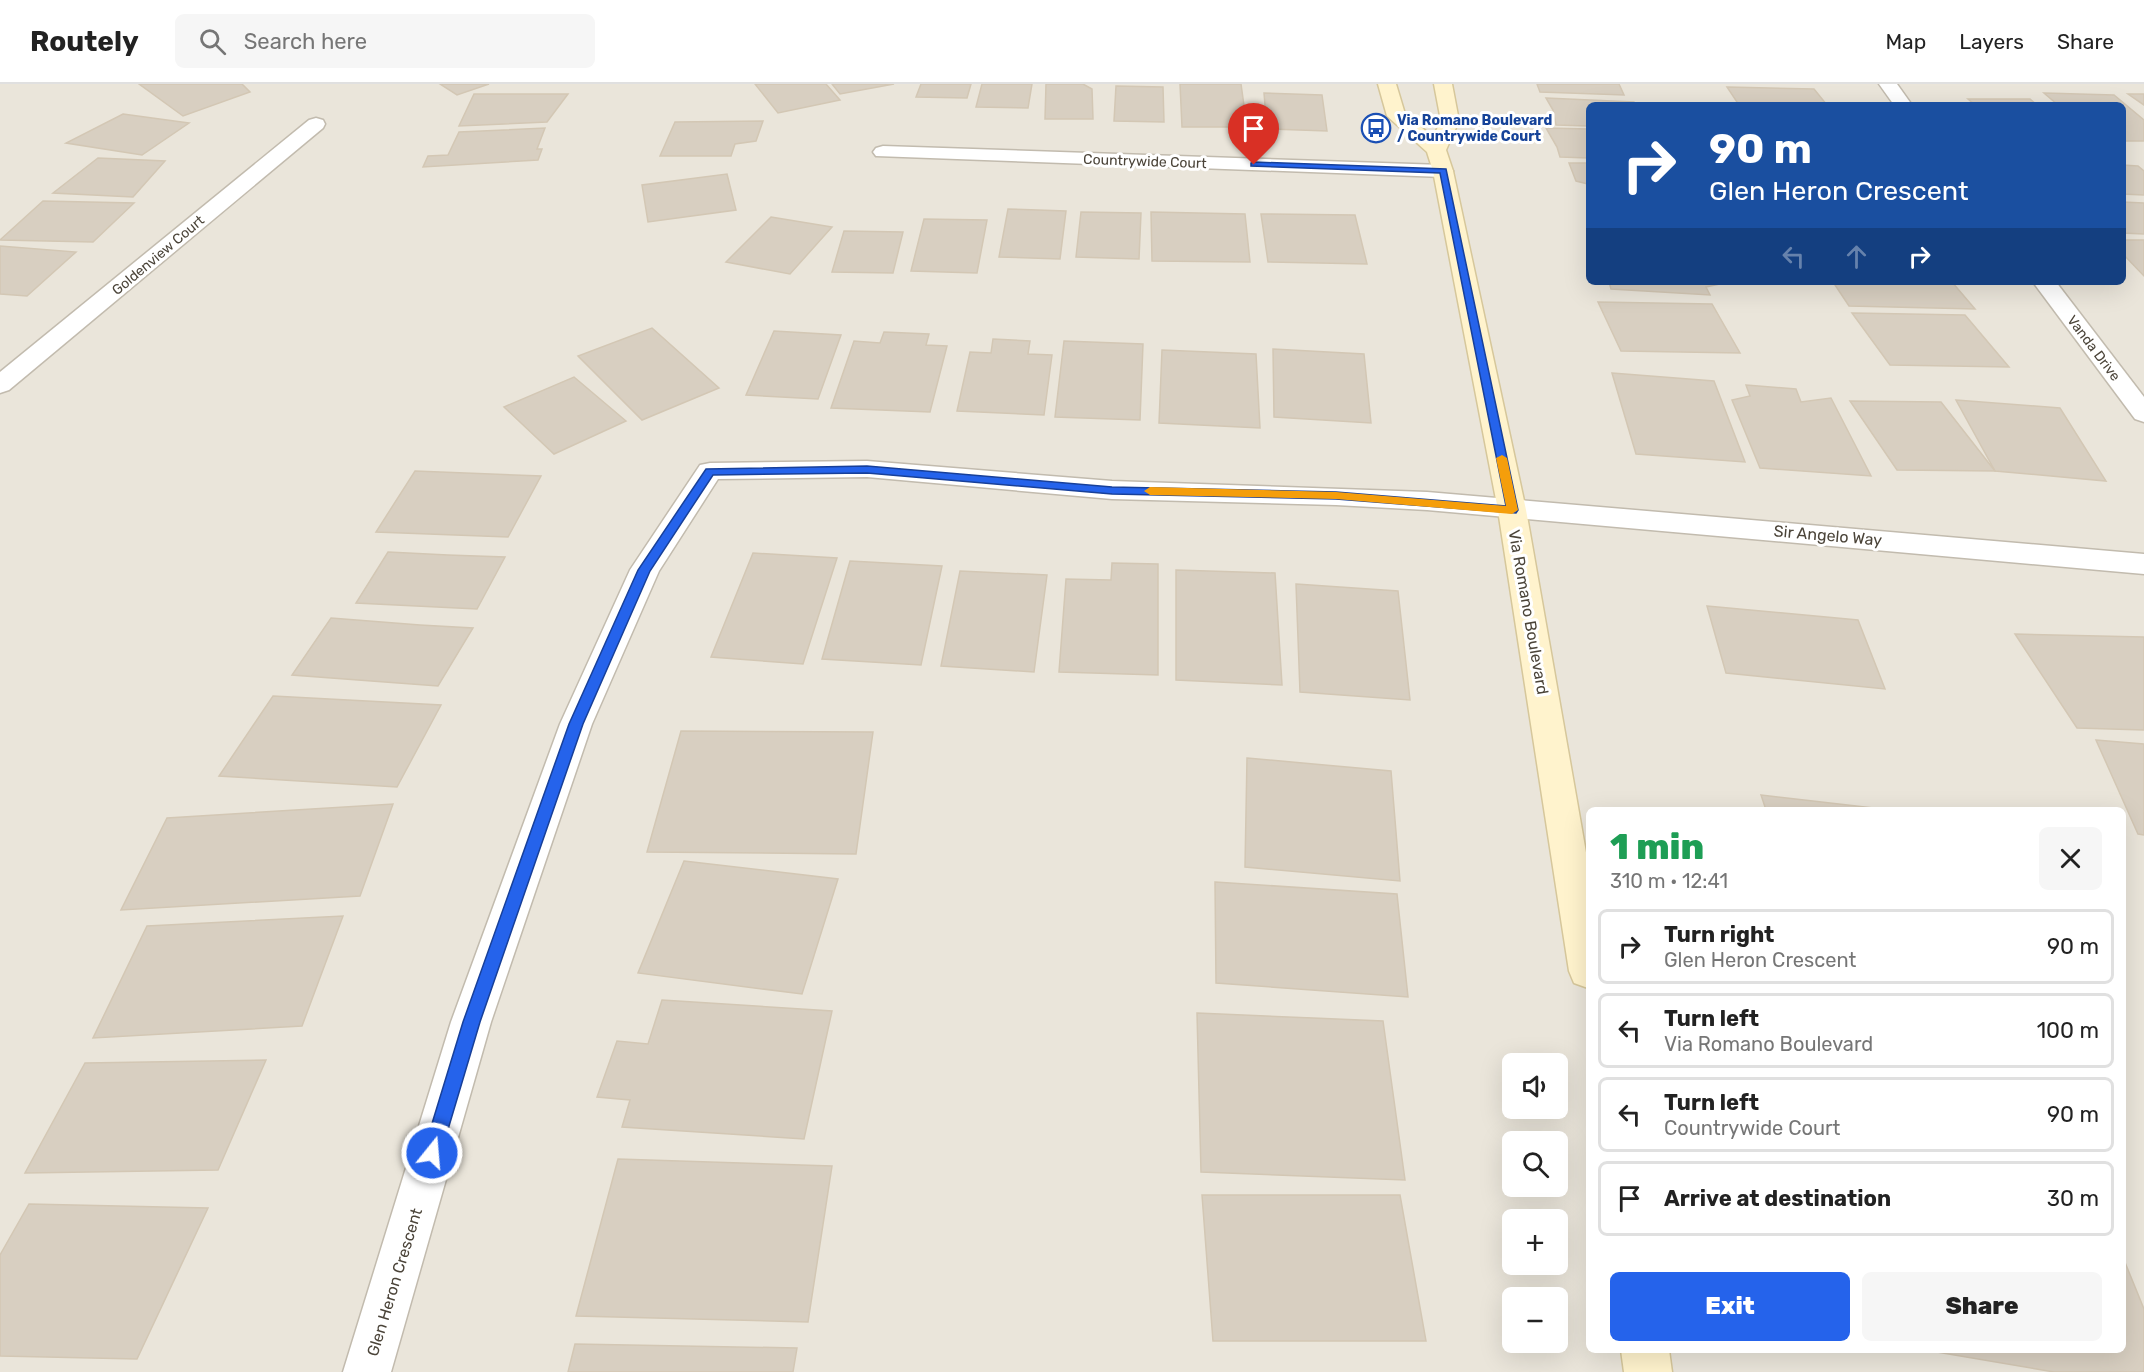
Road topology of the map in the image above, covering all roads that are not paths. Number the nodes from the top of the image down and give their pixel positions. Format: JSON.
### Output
{"nodes":[{"id":1,"x":1387,"y":84,"type":"edge"},
{"id":2,"x":1443,"y":84,"type":"edge"},
{"id":3,"x":1888,"y":84,"type":"edge"},
{"id":4,"x":1901,"y":102,"type":"edge"},
{"id":5,"x":316,"y":124,"type":"dead end"},
{"id":6,"x":883,"y":152,"type":"dead end"},
{"id":7,"x":1440,"y":160,"type":"junction"},
{"id":8,"x":2046,"y":285,"type":"edge"},
{"id":9,"x":0,"y":385,"type":"edge"},
{"id":10,"x":2144,"y":414,"type":"edge"},
{"id":11,"x":1512,"y":510,"type":"junction"},
{"id":12,"x":2144,"y":564,"type":"edge"},
{"id":13,"x":1586,"y":959,"type":"edge"},
{"id":14,"x":1645,"y":1353,"type":"edge"},
{"id":15,"x":367,"y":1372,"type":"edge"},
{"id":16,"x":1648,"y":1372,"type":"edge"}],
"edges":[{"from":1,"to":7,"type":"street"},
{"from":2,"to":7,"type":"street"},
{"from":3,"to":4,"type":"street"},
{"from":5,"to":9,"type":"street","name":"Goldenview Court"},
{"from":6,"to":7,"type":"street","name":"Countrywide Court"},
{"from":7,"to":11,"type":"street","name":"Via Romano Boulevard"},
{"from":8,"to":10,"type":"street","name":"Vanda Drive"},
{"from":11,"to":12,"type":"street","name":"Sir Angelo Way"},
{"from":11,"to":13,"type":"street","name":"Via Romano Boulevard"},
{"from":11,"to":15,"type":"street","name":"Glen Heron Crescent"},
{"from":14,"to":16,"type":"street"}]}
